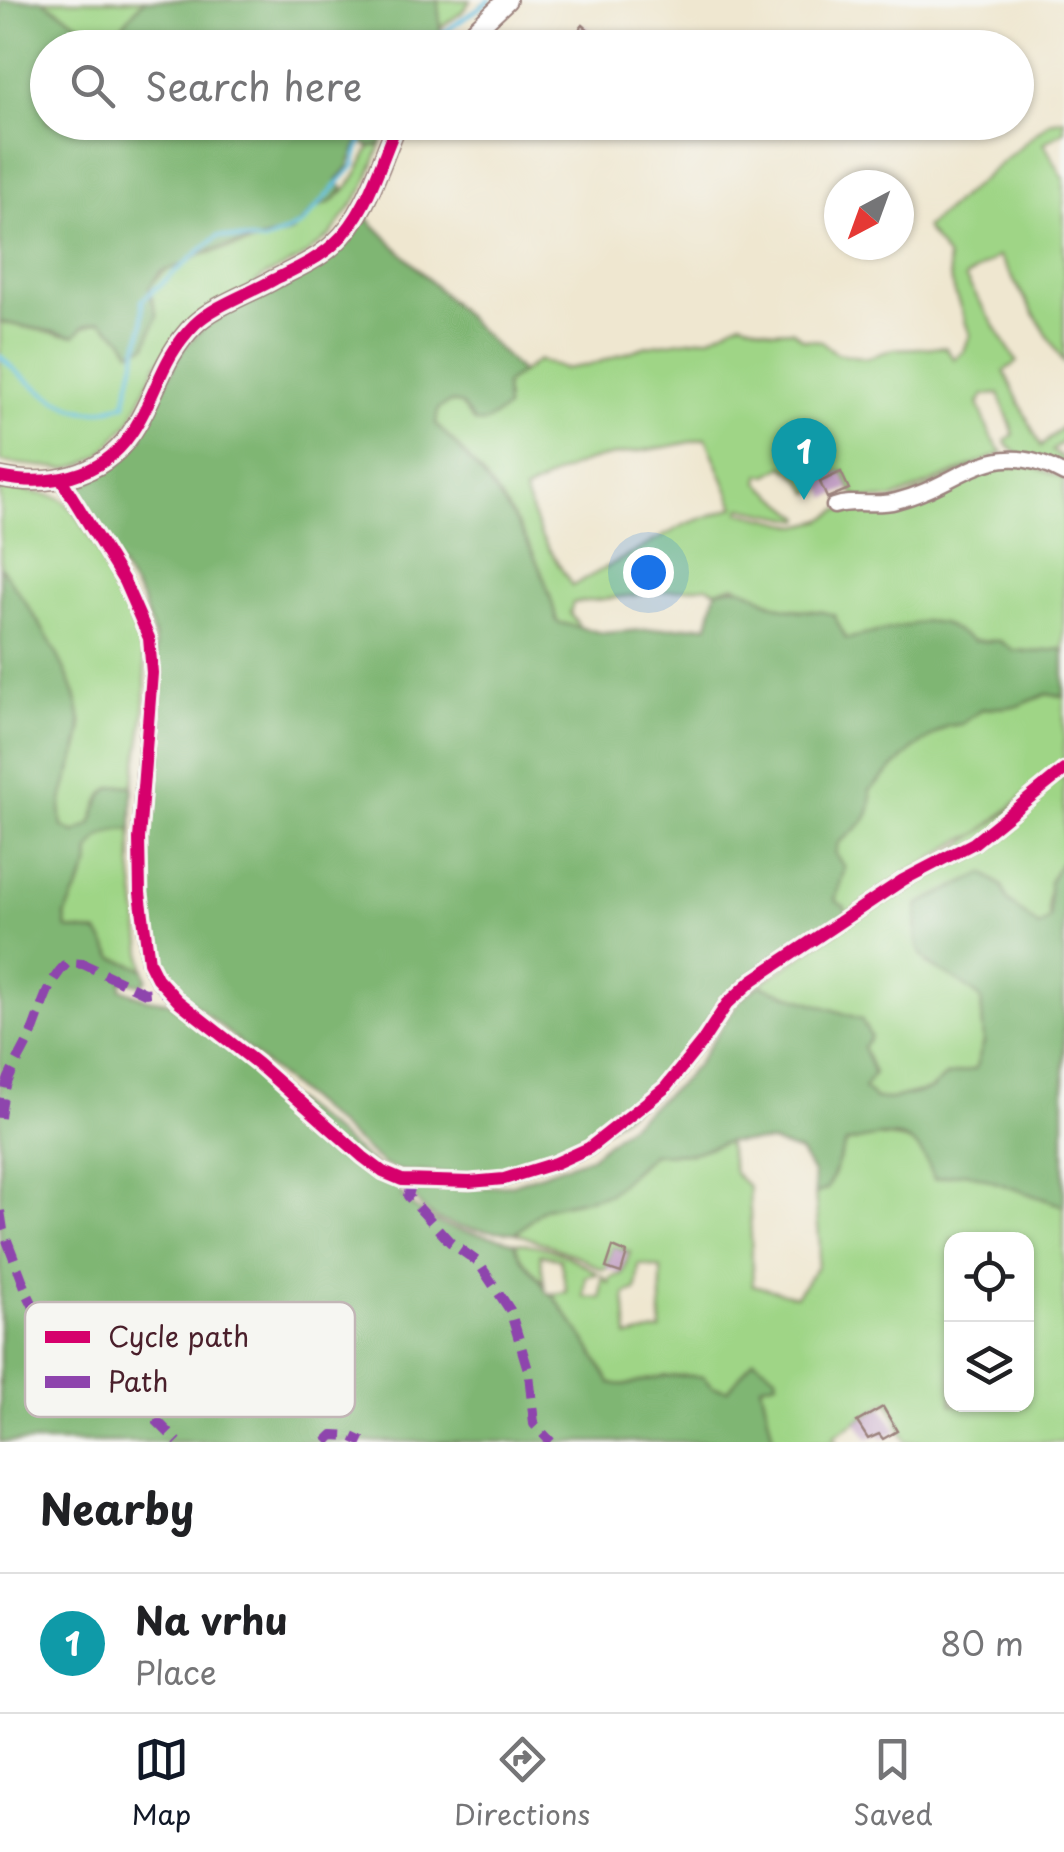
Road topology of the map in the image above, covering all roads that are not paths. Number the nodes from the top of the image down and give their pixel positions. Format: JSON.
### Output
{"nodes":[{"id":1,"x":507,"y":0,"type":"edge"},
{"id":2,"x":475,"y":30,"type":"edge"},
{"id":3,"x":391,"y":140,"type":"edge"},
{"id":4,"x":1064,"y":474,"type":"edge"},
{"id":5,"x":0,"y":477,"type":"edge"},
{"id":6,"x":60,"y":478,"type":"junction"},
{"id":7,"x":834,"y":506,"type":"dead end"},
{"id":8,"x":1064,"y":770,"type":"edge"}],
"edges":[{"from":1,"to":2,"type":"street"},
{"from":3,"to":6,"type":"street"},
{"from":4,"to":7,"type":"street"},
{"from":5,"to":6,"type":"street"},
{"from":6,"to":8,"type":"street"}]}
